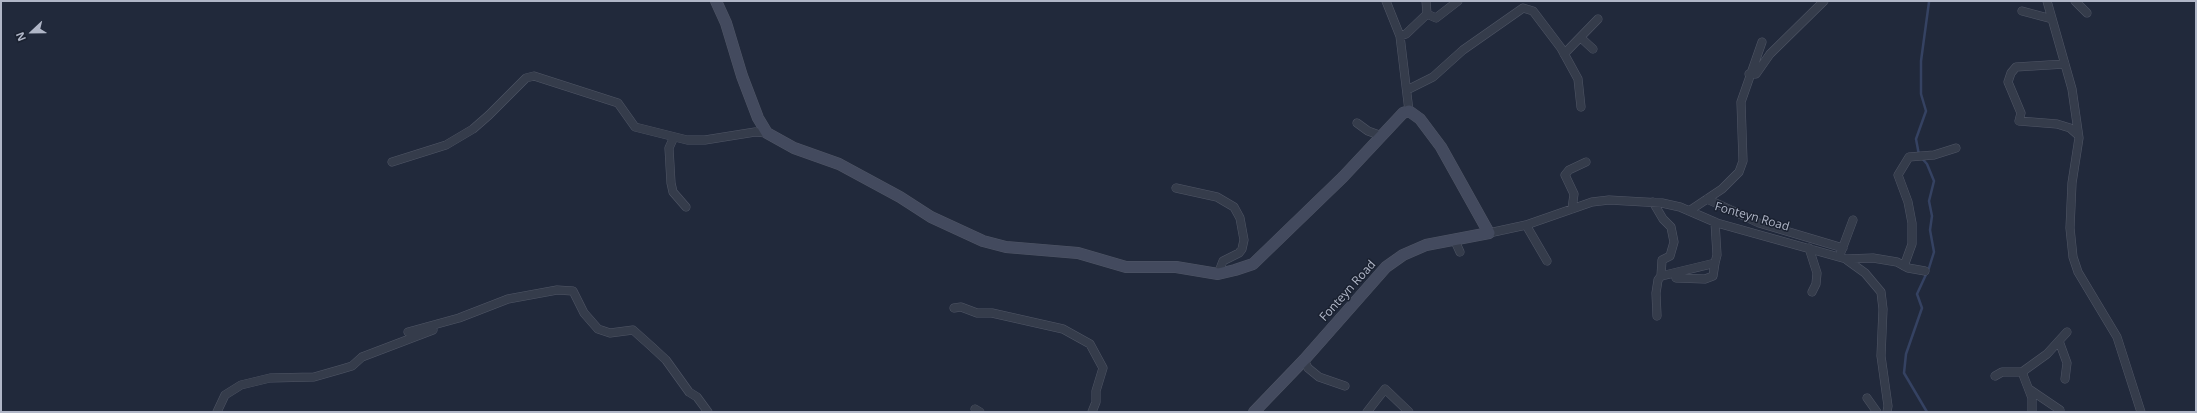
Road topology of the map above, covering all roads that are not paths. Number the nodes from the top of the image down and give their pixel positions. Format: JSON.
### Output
{"nodes":[{"id":1,"x":716,"y":1,"type":"edge"},
{"id":2,"x":1426,"y":1,"type":"edge"},
{"id":3,"x":1458,"y":1,"type":"edge"},
{"id":4,"x":1824,"y":1,"type":"edge"},
{"id":5,"x":2047,"y":1,"type":"edge"},
{"id":6,"x":2075,"y":1,"type":"edge"},
{"id":7,"x":1389,"y":2,"type":"edge"},
{"id":8,"x":2022,"y":12,"type":"dead end"},
{"id":9,"x":2086,"y":13,"type":"dead end"},
{"id":10,"x":1427,"y":14,"type":"junction"},
{"id":11,"x":2052,"y":19,"type":"junction"},
{"id":12,"x":1598,"y":20,"type":"dead end"},
{"id":13,"x":1400,"y":36,"type":"junction"},
{"id":14,"x":1581,"y":38,"type":"junction"},
{"id":15,"x":1762,"y":42,"type":"dead end"},
{"id":16,"x":1593,"y":49,"type":"dead end"},
{"id":17,"x":1564,"y":54,"type":"junction"},
{"id":18,"x":2065,"y":64,"type":"junction"},
{"id":19,"x":1750,"y":74,"type":"junction"},
{"id":20,"x":1407,"y":90,"type":"junction"},
{"id":21,"x":1581,"y":107,"type":"dead end"},
{"id":22,"x":1409,"y":111,"type":"junction"},
{"id":23,"x":1357,"y":123,"type":"dead end"},
{"id":24,"x":766,"y":133,"type":"junction"},
{"id":25,"x":2078,"y":135,"type":"junction"},
{"id":26,"x":1382,"y":136,"type":"junction"},
{"id":27,"x":674,"y":137,"type":"junction"},
{"id":28,"x":1956,"y":148,"type":"dead end"},
{"id":29,"x":392,"y":162,"type":"dead end"},
{"id":30,"x":1586,"y":162,"type":"dead end"},
{"id":31,"x":1176,"y":188,"type":"dead end"},
{"id":32,"x":1707,"y":199,"type":"junction"},
{"id":33,"x":1653,"y":202,"type":"junction"},
{"id":34,"x":686,"y":207,"type":"dead end"},
{"id":35,"x":1572,"y":209,"type":"junction"},
{"id":36,"x":1689,"y":211,"type":"junction"},
{"id":37,"x":1853,"y":220,"type":"dead end"},
{"id":38,"x":1714,"y":222,"type":"junction"},
{"id":39,"x":1526,"y":225,"type":"junction"},
{"id":40,"x":1489,"y":233,"type":"junction"},
{"id":41,"x":1454,"y":239,"type":"junction"},
{"id":42,"x":1809,"y":248,"type":"junction"},
{"id":43,"x":1843,"y":248,"type":"junction"},
{"id":44,"x":1460,"y":252,"type":"dead end"},
{"id":45,"x":1839,"y":256,"type":"junction"},
{"id":46,"x":1847,"y":260,"type":"dead end"},
{"id":47,"x":1547,"y":261,"type":"dead end"},
{"id":48,"x":1715,"y":263,"type":"junction"},
{"id":49,"x":1904,"y":266,"type":"junction"},
{"id":50,"x":1925,"y":271,"type":"dead end"},
{"id":51,"x":1218,"y":274,"type":"junction"},
{"id":52,"x":1661,"y":276,"type":"junction"},
{"id":53,"x":1676,"y":278,"type":"dead end"},
{"id":54,"x":1812,"y":292,"type":"dead end"},
{"id":55,"x":954,"y":308,"type":"dead end"},
{"id":56,"x":1657,"y":316,"type":"dead end"},
{"id":57,"x":459,"y":318,"type":"junction"},
{"id":58,"x":408,"y":332,"type":"dead end"},
{"id":59,"x":2067,"y":332,"type":"dead end"},
{"id":60,"x":2059,"y":341,"type":"junction"},
{"id":61,"x":1304,"y":360,"type":"junction"},
{"id":62,"x":2022,"y":372,"type":"junction"},
{"id":63,"x":1994,"y":376,"type":"dead end"},
{"id":64,"x":2065,"y":379,"type":"dead end"},
{"id":65,"x":1345,"y":386,"type":"dead end"},
{"id":66,"x":2029,"y":389,"type":"junction"},
{"id":67,"x":1867,"y":398,"type":"dead end"},
{"id":68,"x":2060,"y":410,"type":"dead end"},
{"id":69,"x":2033,"y":411,"type":"edge"},
{"id":70,"x":217,"y":412,"type":"edge"},
{"id":71,"x":708,"y":412,"type":"edge"},
{"id":72,"x":1092,"y":412,"type":"edge"},
{"id":73,"x":1254,"y":412,"type":"edge"},
{"id":74,"x":1367,"y":412,"type":"edge"},
{"id":75,"x":1409,"y":412,"type":"edge"},
{"id":76,"x":1877,"y":412,"type":"edge"},
{"id":77,"x":1887,"y":412,"type":"edge"},
{"id":78,"x":2141,"y":412,"type":"edge"}],
"edges":[{"from":1,"to":24,"type":"street"},
{"from":2,"to":10,"type":"street"},
{"from":3,"to":10,"type":"street"},
{"from":4,"to":19,"type":"street"},
{"from":5,"to":11,"type":"street"},
{"from":6,"to":9,"type":"street"},
{"from":7,"to":13,"type":"street"},
{"from":8,"to":11,"type":"street"},
{"from":10,"to":13,"type":"street"},
{"from":11,"to":18,"type":"street"},
{"from":12,"to":14,"type":"street"},
{"from":13,"to":20,"type":"street"},
{"from":14,"to":16,"type":"street"},
{"from":14,"to":17,"type":"street"},
{"from":15,"to":19,"type":"street"},
{"from":17,"to":20,"type":"street"},
{"from":17,"to":21,"type":"street"},
{"from":18,"to":25,"type":"street"},
{"from":18,"to":25,"type":"street"},
{"from":19,"to":32,"type":"street"},
{"from":20,"to":22,"type":"street"},
{"from":22,"to":26,"type":"street"},
{"from":22,"to":40,"type":"street"},
{"from":23,"to":26,"type":"street"},
{"from":24,"to":27,"type":"street"},
{"from":24,"to":51,"type":"street"},
{"from":25,"to":78,"type":"street"},
{"from":26,"to":51,"type":"street"},
{"from":27,"to":29,"type":"street"},
{"from":27,"to":34,"type":"street"},
{"from":28,"to":49,"type":"street"},
{"from":30,"to":35,"type":"street"},
{"from":31,"to":51,"type":"street"},
{"from":32,"to":36,"type":"street"},
{"from":32,"to":43,"type":"street"},
{"from":33,"to":35,"type":"street","name":"Fonteyn Road"},
{"from":33,"to":36,"type":"street","name":"Fonteyn Road"},
{"from":33,"to":52,"type":"street"},
{"from":35,"to":39,"type":"street","name":"Fonteyn Road"},
{"from":36,"to":38,"type":"street","name":"Fonteyn Road"},
{"from":37,"to":43,"type":"street"},
{"from":38,"to":42,"type":"street","name":"Fonteyn Road"},
{"from":38,"to":48,"type":"street"},
{"from":39,"to":40,"type":"street","name":"Fonteyn Road"},
{"from":39,"to":47,"type":"street"},
{"from":40,"to":41,"type":"street","name":"Fonteyn Road"},
{"from":41,"to":44,"type":"street"},
{"from":41,"to":61,"type":"street","name":"Fonteyn Road"},
{"from":42,"to":45,"type":"street","name":"Fonteyn Road"},
{"from":42,"to":54,"type":"street"},
{"from":43,"to":45,"type":"street"},
{"from":45,"to":49,"type":"street","name":"Fonteyn Road"},
{"from":46,"to":77,"type":"street"},
{"from":48,"to":52,"type":"street"},
{"from":48,"to":53,"type":"street"},
{"from":49,"to":50,"type":"street","name":"Fonteyn Road"},
{"from":52,"to":56,"type":"street"},
{"from":55,"to":72,"type":"street"},
{"from":57,"to":58,"type":"street"},
{"from":57,"to":70,"type":"street"},
{"from":57,"to":71,"type":"street"},
{"from":59,"to":60,"type":"street"},
{"from":60,"to":62,"type":"street"},
{"from":60,"to":64,"type":"street"},
{"from":61,"to":65,"type":"street"},
{"from":61,"to":73,"type":"street","name":"Fonteyn Road"},
{"from":62,"to":63,"type":"street"},
{"from":62,"to":66,"type":"street"},
{"from":66,"to":68,"type":"street"},
{"from":66,"to":69,"type":"street"},
{"from":67,"to":76,"type":"street"},
{"from":74,"to":75,"type":"street"}]}
